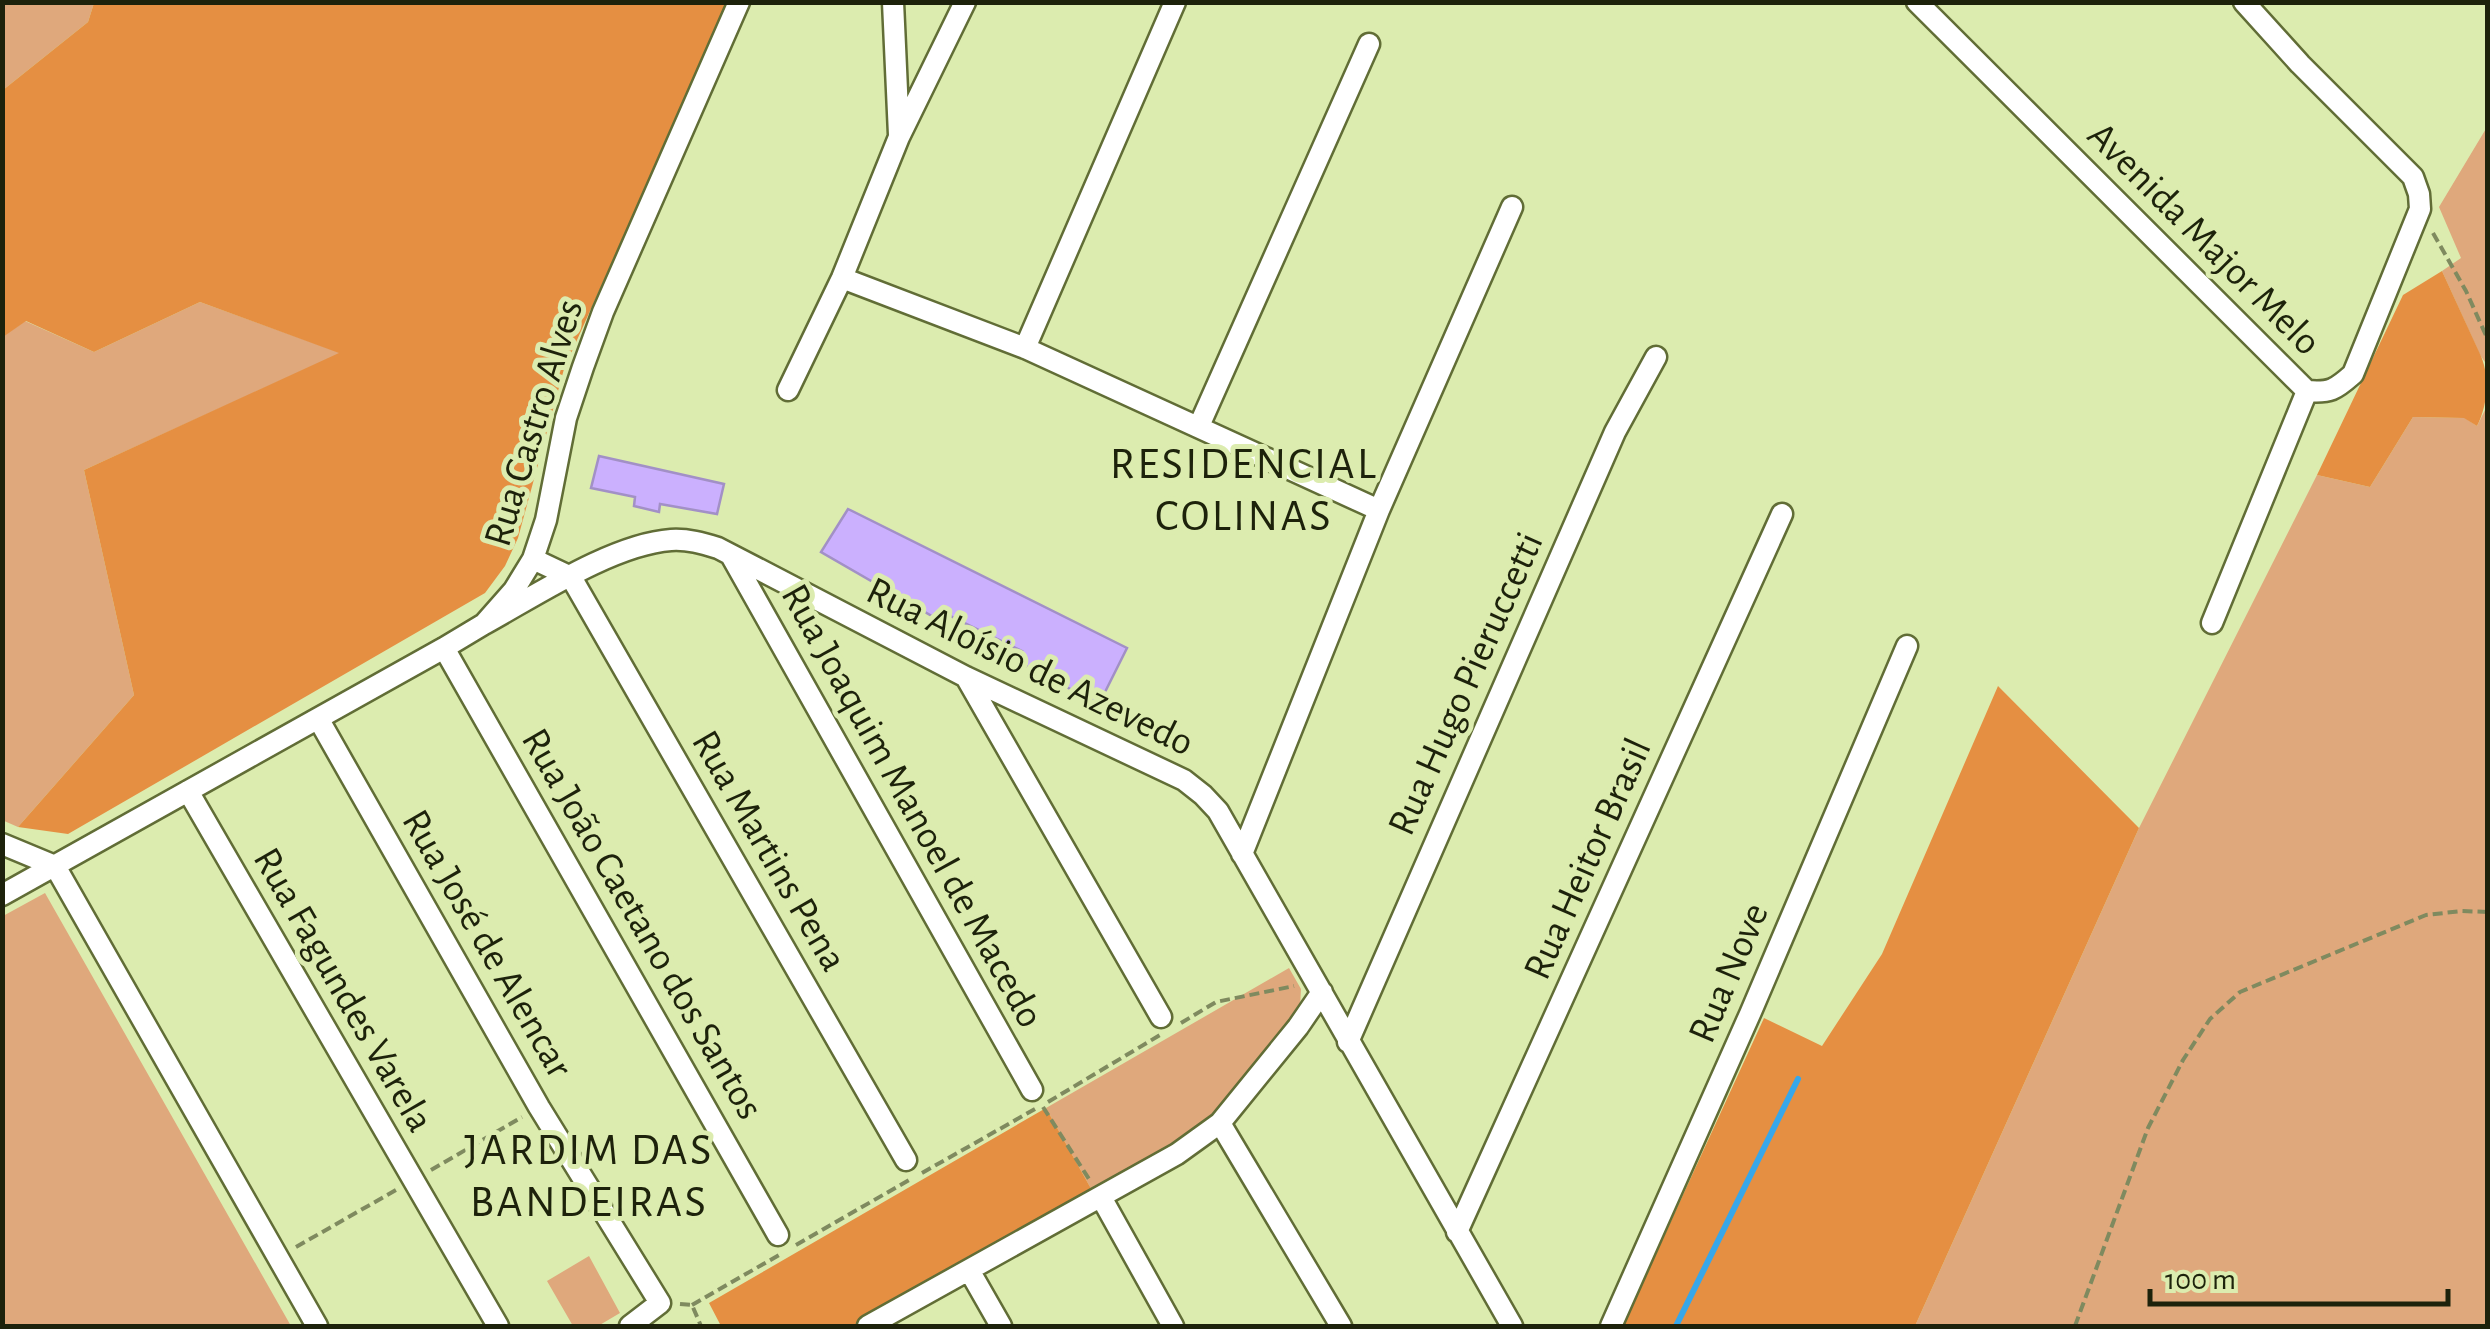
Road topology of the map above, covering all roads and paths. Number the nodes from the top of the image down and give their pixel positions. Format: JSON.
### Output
{"nodes":[{"id":1,"x":739,"y":2,"type":"edge"},
{"id":2,"x":892,"y":2,"type":"edge"},
{"id":3,"x":965,"y":2,"type":"edge"},
{"id":4,"x":1175,"y":2,"type":"edge"},
{"id":5,"x":1917,"y":2,"type":"edge"},
{"id":6,"x":2244,"y":2,"type":"edge"},
{"id":7,"x":1369,"y":44,"type":"dead end"},
{"id":8,"x":899,"y":137,"type":"junction"},
{"id":9,"x":1512,"y":207,"type":"dead end"},
{"id":10,"x":2420,"y":209,"type":"junction"},
{"id":11,"x":842,"y":278,"type":"junction"},
{"id":12,"x":2488,"y":340,"type":"edge"},
{"id":13,"x":1025,"y":348,"type":"junction"},
{"id":14,"x":1656,"y":357,"type":"dead end"},
{"id":15,"x":788,"y":390,"type":"dead end"},
{"id":16,"x":2307,"y":391,"type":"junction"},
{"id":17,"x":1199,"y":426,"type":"junction"},
{"id":18,"x":1378,"y":510,"type":"junction"},
{"id":19,"x":1782,"y":514,"type":"dead end"},
{"id":20,"x":731,"y":556,"type":"junction"},
{"id":21,"x":533,"y":559,"type":"junction"},
{"id":22,"x":570,"y":577,"type":"junction"},
{"id":23,"x":2212,"y":623,"type":"dead end"},
{"id":24,"x":484,"y":624,"type":"junction"},
{"id":25,"x":1907,"y":646,"type":"dead end"},
{"id":26,"x":444,"y":648,"type":"junction"},
{"id":27,"x":966,"y":678,"type":"junction"},
{"id":28,"x":319,"y":720,"type":"junction"},
{"id":29,"x":188,"y":792,"type":"junction"},
{"id":30,"x":2,"y":844,"type":"edge"},
{"id":31,"x":1242,"y":854,"type":"junction"},
{"id":32,"x":55,"y":866,"type":"junction"},
{"id":33,"x":2,"y":895,"type":"edge"},
{"id":34,"x":2488,"y":912,"type":"edge"},
{"id":35,"x":1319,"y":987,"type":"junction"},
{"id":36,"x":1160,"y":1018,"type":"dead end"},
{"id":37,"x":1348,"y":1042,"type":"junction"},
{"id":38,"x":1037,"y":1098,"type":"junction"},
{"id":39,"x":1220,"y":1123,"type":"junction"},
{"id":40,"x":906,"y":1160,"type":"dead end"},
{"id":41,"x":1101,"y":1197,"type":"junction"},
{"id":42,"x":1457,"y":1232,"type":"junction"},
{"id":43,"x":784,"y":1245,"type":"junction"},
{"id":44,"x":969,"y":1270,"type":"junction"},
{"id":45,"x":660,"y":1303,"type":"junction"},
{"id":46,"x":692,"y":1304,"type":"junction"},
{"id":47,"x":317,"y":1326,"type":"edge"},
{"id":48,"x":498,"y":1326,"type":"edge"},
{"id":49,"x":630,"y":1326,"type":"edge"},
{"id":50,"x":701,"y":1326,"type":"edge"},
{"id":51,"x":868,"y":1326,"type":"edge"},
{"id":52,"x":1002,"y":1326,"type":"edge"},
{"id":53,"x":1174,"y":1326,"type":"edge"},
{"id":54,"x":1341,"y":1326,"type":"edge"},
{"id":55,"x":1512,"y":1326,"type":"edge"},
{"id":56,"x":1611,"y":1326,"type":"edge"},
{"id":57,"x":2075,"y":1326,"type":"edge"}],
"edges":[{"from":1,"to":21,"type":"street","name":"Rua Castro Alves"},
{"from":2,"to":8,"type":"street"},
{"from":3,"to":8,"type":"street"},
{"from":4,"to":13,"type":"street"},
{"from":5,"to":16,"type":"street","name":"Avenida Major Melo"},
{"from":6,"to":10,"type":"street"},
{"from":7,"to":17,"type":"street"},
{"from":8,"to":11,"type":"street"},
{"from":9,"to":18,"type":"street"},
{"from":10,"to":12,"type":"path"},
{"from":10,"to":16,"type":"street"},
{"from":11,"to":13,"type":"street"},
{"from":11,"to":15,"type":"street"},
{"from":13,"to":17,"type":"street"},
{"from":14,"to":37,"type":"street","name":"Rua Hugo Pieruccetti"},
{"from":16,"to":23,"type":"street","name":"Avenida Major Melo"},
{"from":17,"to":18,"type":"street"},
{"from":18,"to":31,"type":"street"},
{"from":19,"to":42,"type":"street","name":"Rua Heitor Brasil"},
{"from":20,"to":22,"type":"street","name":"Rua Aloísio de Azevedo"},
{"from":20,"to":27,"type":"street","name":"Rua Aloísio de Azevedo"},
{"from":20,"to":38,"type":"street","name":"Rua Joaquim Manoel de Macedo"},
{"from":21,"to":22,"type":"street"},
{"from":21,"to":24,"type":"street","name":"Rua Castro Alves"},
{"from":22,"to":24,"type":"street","name":"Rua Aloísio de Azevedo"},
{"from":22,"to":40,"type":"street","name":"Rua Martins Pena"},
{"from":24,"to":26,"type":"street","name":"Rua Castro Alves"},
{"from":25,"to":56,"type":"street","name":"Rua Nove"},
{"from":26,"to":28,"type":"street","name":"Rua Castro Alves"},
{"from":26,"to":43,"type":"street","name":"Rua João Caetano dos Santos"},
{"from":27,"to":31,"type":"street","name":"Rua Aloísio de Azevedo"},
{"from":27,"to":36,"type":"street"},
{"from":28,"to":29,"type":"street","name":"Rua Castro Alves"},
{"from":28,"to":45,"type":"street","name":"Rua José de Alencar"},
{"from":29,"to":32,"type":"street","name":"Rua Castro Alves"},
{"from":29,"to":48,"type":"street","name":"Rua Fagundes Varela"},
{"from":30,"to":32,"type":"street"},
{"from":31,"to":35,"type":"street","name":"Rua Aloísio de Azevedo"},
{"from":32,"to":33,"type":"street","name":"Rua Castro Alves"},
{"from":32,"to":47,"type":"street"},
{"from":34,"to":57,"type":"path"},
{"from":35,"to":37,"type":"street","name":"Rua Aloísio de Azevedo"},
{"from":35,"to":38,"type":"path"},
{"from":35,"to":39,"type":"street"},
{"from":37,"to":42,"type":"street","name":"Rua Aloísio de Azevedo"},
{"from":38,"to":41,"type":"path"},
{"from":38,"to":43,"type":"path"},
{"from":39,"to":41,"type":"street"},
{"from":39,"to":54,"type":"street"},
{"from":41,"to":44,"type":"street"},
{"from":41,"to":53,"type":"street"},
{"from":42,"to":55,"type":"street","name":"Rua Aloísio de Azevedo"},
{"from":43,"to":46,"type":"path"},
{"from":44,"to":51,"type":"street"},
{"from":44,"to":52,"type":"street"},
{"from":45,"to":46,"type":"path"},
{"from":45,"to":49,"type":"street"},
{"from":46,"to":50,"type":"path"}]}
